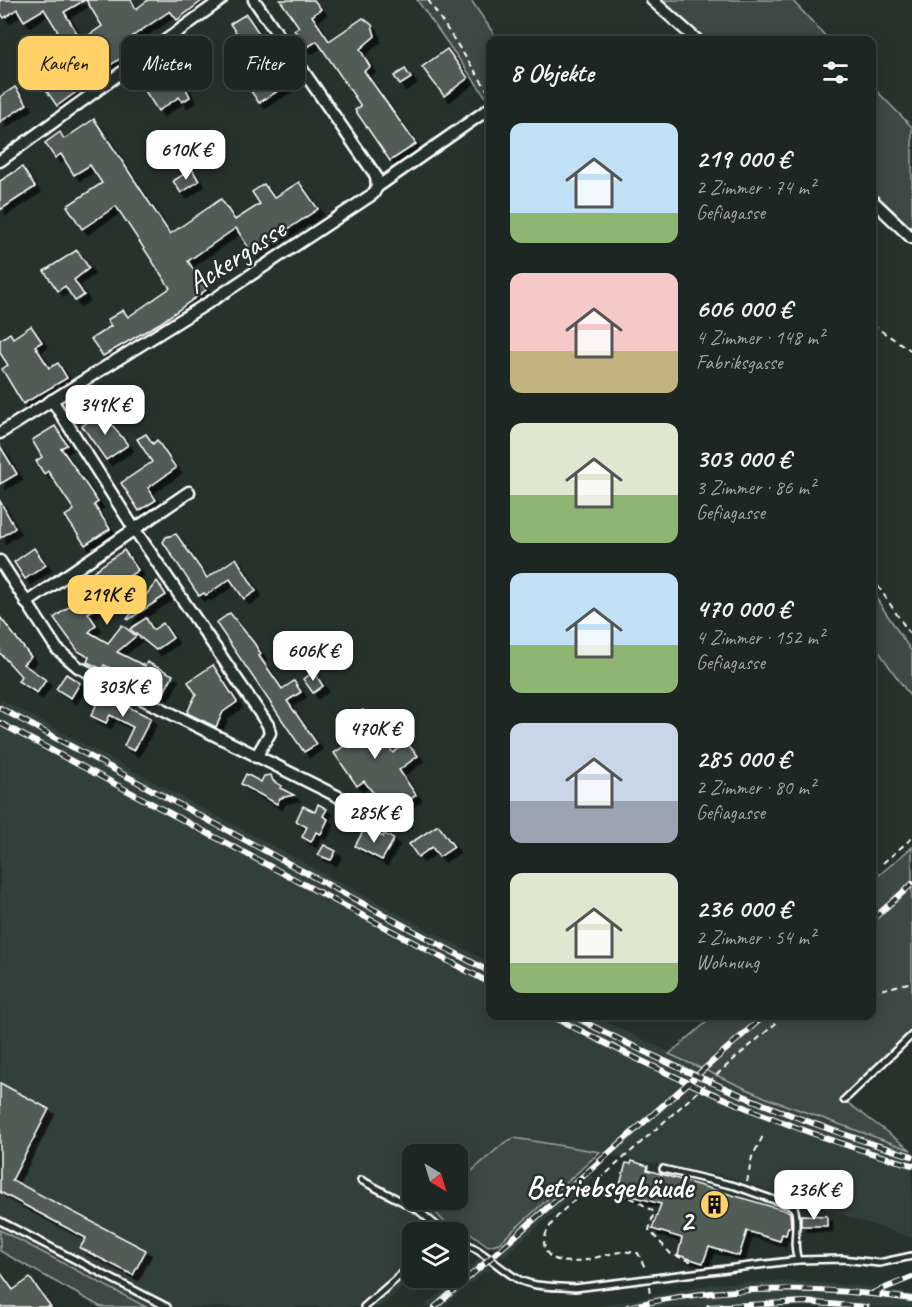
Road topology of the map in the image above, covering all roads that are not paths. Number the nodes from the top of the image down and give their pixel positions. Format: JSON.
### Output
{"nodes":[{"id":1,"x":221,"y":0,"type":"edge"},
{"id":2,"x":254,"y":0,"type":"edge"},
{"id":3,"x":652,"y":0,"type":"edge"},
{"id":4,"x":692,"y":36,"type":"edge"},
{"id":5,"x":486,"y":111,"type":"edge"},
{"id":6,"x":0,"y":161,"type":"edge"},
{"id":7,"x":377,"y":187,"type":"junction"},
{"id":8,"x":876,"y":204,"type":"edge"},
{"id":9,"x":912,"y":238,"type":"edge"},
{"id":10,"x":52,"y":400,"type":"junction"},
{"id":11,"x":0,"y":433,"type":"edge"},
{"id":12,"x":189,"y":492,"type":"dead end"},
{"id":13,"x":135,"y":530,"type":"junction"},
{"id":14,"x":0,"y":561,"type":"edge"},
{"id":15,"x":26,"y":603,"type":"junction"},
{"id":16,"x":256,"y":757,"type":"junction"},
{"id":17,"x":398,"y":819,"type":"dead end"},
{"id":18,"x":912,"y":1035,"type":"edge"},
{"id":19,"x":844,"y":1100,"type":"dead end"},
{"id":20,"x":663,"y":1169,"type":"dead end"},
{"id":21,"x":361,"y":1180,"type":"dead end"},
{"id":22,"x":0,"y":1221,"type":"edge"},
{"id":23,"x":432,"y":1222,"type":"edge"},
{"id":24,"x":468,"y":1244,"type":"edge"},
{"id":25,"x":912,"y":1256,"type":"edge"},
{"id":26,"x":798,"y":1260,"type":"junction"},
{"id":27,"x":402,"y":1274,"type":"edge"},
{"id":28,"x":167,"y":1307,"type":"edge"},
{"id":29,"x":364,"y":1307,"type":"edge"}],
"edges":[{"from":1,"to":6,"type":"street"},
{"from":2,"to":7,"type":"street"},
{"from":3,"to":4,"type":"street"},
{"from":5,"to":7,"type":"street","name":"Ackergasse"},
{"from":7,"to":10,"type":"street","name":"Ackergasse"},
{"from":8,"to":9,"type":"street"},
{"from":10,"to":11,"type":"street","name":"Ackergasse"},
{"from":10,"to":13,"type":"street"},
{"from":12,"to":13,"type":"street"},
{"from":13,"to":15,"type":"street"},
{"from":13,"to":16,"type":"street"},
{"from":14,"to":15,"type":"street"},
{"from":15,"to":16,"type":"street"},
{"from":16,"to":17,"type":"street"},
{"from":18,"to":19,"type":"lane"},
{"from":20,"to":26,"type":"lane"},
{"from":21,"to":23,"type":"lane"},
{"from":22,"to":28,"type":"lane"},
{"from":24,"to":26,"type":"lane"},
{"from":25,"to":26,"type":"lane"},
{"from":27,"to":29,"type":"lane"}]}
